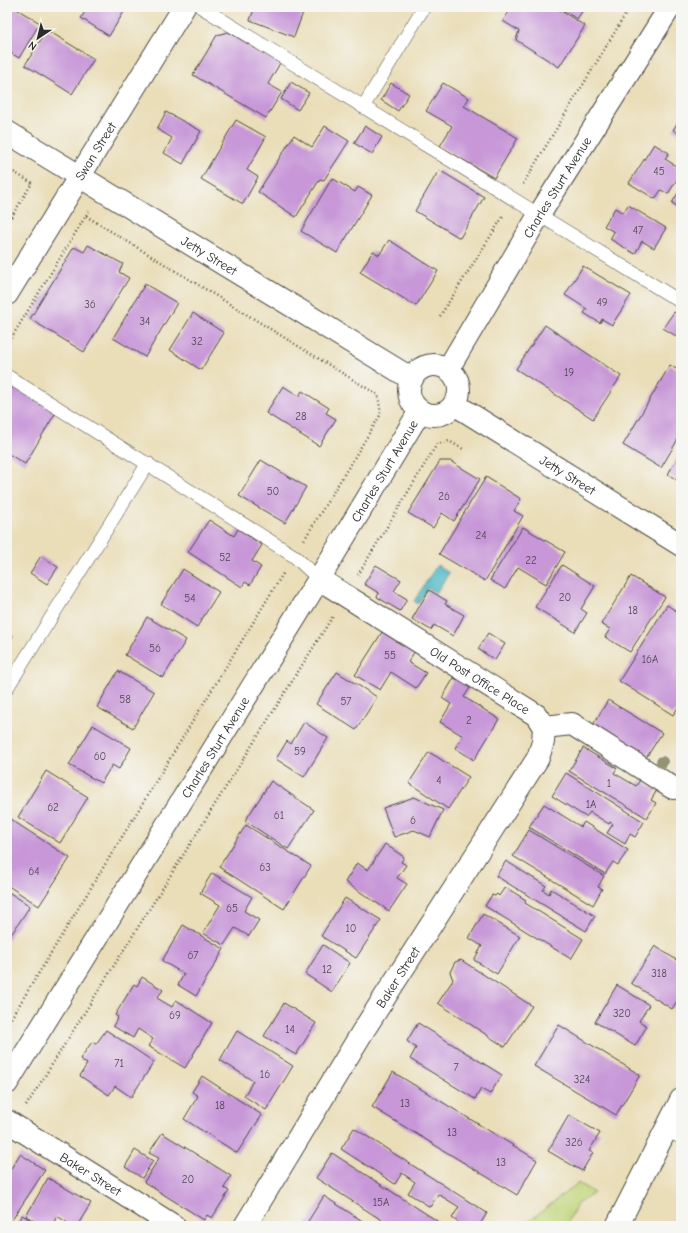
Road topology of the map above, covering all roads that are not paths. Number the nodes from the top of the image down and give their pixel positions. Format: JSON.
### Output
{"nodes":[{"id":1,"x":184,"y":7,"type":"edge"},
{"id":2,"x":200,"y":7,"type":"edge"},
{"id":3,"x":424,"y":7,"type":"edge"},
{"id":4,"x":670,"y":7,"type":"edge"},
{"id":5,"x":363,"y":107,"type":"junction"},
{"id":6,"x":7,"y":132,"type":"edge"},
{"id":7,"x":78,"y":177,"type":"junction"},
{"id":8,"x":540,"y":215,"type":"junction"},
{"id":9,"x":7,"y":294,"type":"edge"},
{"id":10,"x":681,"y":302,"type":"edge"},
{"id":11,"x":448,"y":369,"type":"junction"},
{"id":12,"x":7,"y":376,"type":"edge"},
{"id":13,"x":412,"y":379,"type":"junction"},
{"id":14,"x":454,"y":404,"type":"junction"},
{"id":15,"x":420,"y":411,"type":"junction"},
{"id":16,"x":148,"y":463,"type":"junction"},
{"id":17,"x":681,"y":545,"type":"edge"},
{"id":18,"x":319,"y":579,"type":"junction"},
{"id":19,"x":7,"y":688,"type":"edge"},
{"id":20,"x":544,"y":727,"type":"junction"},
{"id":21,"x":677,"y":790,"type":"edge"},
{"id":22,"x":7,"y":1083,"type":"edge"},
{"id":23,"x":681,"y":1100,"type":"edge"},
{"id":24,"x":11,"y":1123,"type":"edge"},
{"id":25,"x":674,"y":1134,"type":"edge"},
{"id":26,"x":174,"y":1226,"type":"edge"},
{"id":27,"x":245,"y":1226,"type":"edge"},
{"id":28,"x":618,"y":1226,"type":"edge"}],
"edges":[{"from":1,"to":7,"type":"street","name":"Swan Street"},
{"from":2,"to":5,"type":"lane"},
{"from":3,"to":5,"type":"lane"},
{"from":4,"to":8,"type":"street","name":"Charles Sturt Avenue"},
{"from":5,"to":8,"type":"lane"},
{"from":6,"to":7,"type":"street","name":"Jetty Street"},
{"from":7,"to":9,"type":"street","name":"Swan Street"},
{"from":7,"to":13,"type":"street","name":"Jetty Street"},
{"from":8,"to":10,"type":"lane"},
{"from":8,"to":11,"type":"street","name":"Charles Sturt Avenue"},
{"from":11,"to":13,"type":"street"},
{"from":11,"to":14,"type":"street"},
{"from":12,"to":16,"type":"lane"},
{"from":13,"to":15,"type":"street"},
{"from":14,"to":15,"type":"street"},
{"from":14,"to":17,"type":"street","name":"Jetty Street"},
{"from":15,"to":18,"type":"street","name":"Charles Sturt Avenue"},
{"from":16,"to":18,"type":"lane"},
{"from":16,"to":19,"type":"lane"},
{"from":18,"to":20,"type":"street","name":"Old Post Office Place"},
{"from":18,"to":22,"type":"street","name":"Charles Sturt Avenue"},
{"from":20,"to":21,"type":"street"},
{"from":20,"to":27,"type":"street","name":"Baker Street"},
{"from":23,"to":25,"type":"street"},
{"from":24,"to":26,"type":"street","name":"Baker Street"},
{"from":25,"to":28,"type":"street"}]}
